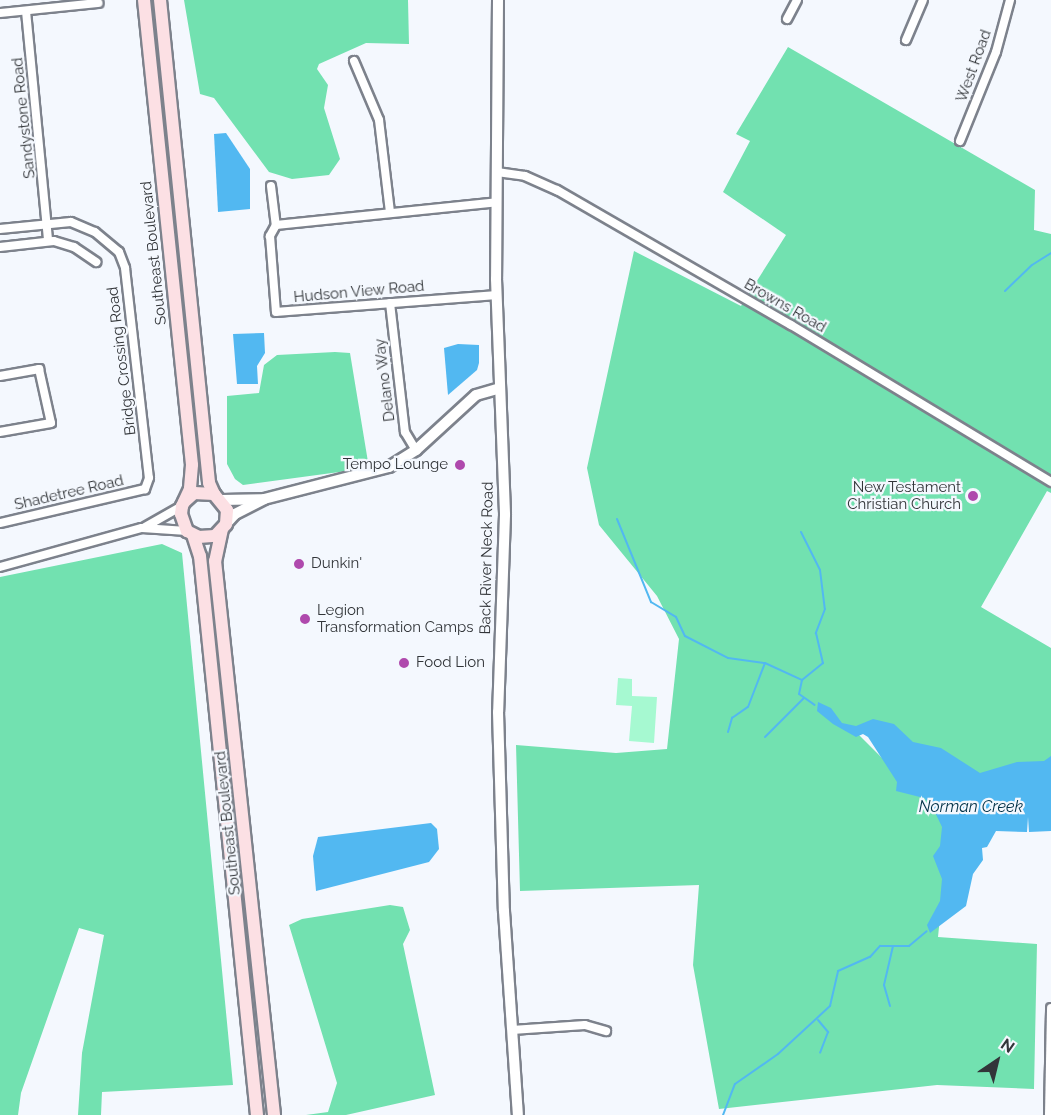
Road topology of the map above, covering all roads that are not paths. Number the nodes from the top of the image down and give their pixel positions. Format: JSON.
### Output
{"nodes":[{"id":1,"x":144,"y":0,"type":"edge"},
{"id":2,"x":160,"y":0,"type":"edge"},
{"id":3,"x":498,"y":0,"type":"edge"},
{"id":4,"x":796,"y":0,"type":"edge"},
{"id":5,"x":923,"y":0,"type":"edge"},
{"id":6,"x":1010,"y":0,"type":"edge"},
{"id":7,"x":98,"y":3,"type":"dead end"},
{"id":8,"x":26,"y":11,"type":"junction"},
{"id":9,"x":0,"y":14,"type":"edge"},
{"id":10,"x":787,"y":19,"type":"dead end"},
{"id":11,"x":906,"y":40,"type":"dead end"},
{"id":12,"x":354,"y":61,"type":"dead end"},
{"id":13,"x":960,"y":141,"type":"dead end"},
{"id":14,"x":497,"y":172,"type":"junction"},
{"id":15,"x":271,"y":186,"type":"dead end"},
{"id":16,"x":497,"y":202,"type":"junction"},
{"id":17,"x":390,"y":212,"type":"junction"},
{"id":18,"x":49,"y":221,"type":"junction"},
{"id":19,"x":276,"y":225,"type":"junction"},
{"id":20,"x":0,"y":229,"type":"edge"},
{"id":21,"x":48,"y":241,"type":"junction"},
{"id":22,"x":0,"y":247,"type":"edge"},
{"id":23,"x":96,"y":262,"type":"dead end"},
{"id":24,"x":496,"y":295,"type":"junction"},
{"id":25,"x":390,"y":303,"type":"junction"},
{"id":26,"x":0,"y":376,"type":"edge"},
{"id":27,"x":500,"y":388,"type":"junction"},
{"id":28,"x":0,"y":432,"type":"edge"},
{"id":29,"x":416,"y":450,"type":"junction"},
{"id":30,"x":1051,"y":482,"type":"edge"},
{"id":31,"x":145,"y":489,"type":"joint"},
{"id":32,"x":218,"y":497,"type":"junction"},
{"id":33,"x":264,"y":499,"type":"junction"},
{"id":34,"x":183,"y":504,"type":"junction"},
{"id":35,"x":0,"y":523,"type":"edge"},
{"id":36,"x":224,"y":526,"type":"junction"},
{"id":37,"x":142,"y":528,"type":"junction"},
{"id":38,"x":190,"y":533,"type":"junction"},
{"id":39,"x":0,"y":567,"type":"edge"},
{"id":40,"x":1051,"y":1008,"type":"edge"},
{"id":41,"x":512,"y":1030,"type":"junction"},
{"id":42,"x":606,"y":1031,"type":"dead end"},
{"id":43,"x":257,"y":1115,"type":"edge"},
{"id":44,"x":274,"y":1115,"type":"edge"},
{"id":45,"x":518,"y":1115,"type":"edge"},
{"id":46,"x":1049,"y":1115,"type":"edge"}],
"edges":[{"from":1,"to":34,"type":"main road","name":"Southeast Boulevard"},
{"from":2,"to":32,"type":"main road","name":"Southeast Boulevard"},
{"from":3,"to":14,"type":"street","name":"Back River Neck Road"},
{"from":4,"to":10,"type":"street"},
{"from":5,"to":11,"type":"street"},
{"from":6,"to":13,"type":"street","name":"West Road"},
{"from":7,"to":8,"type":"street"},
{"from":8,"to":9,"type":"street"},
{"from":8,"to":18,"type":"street","name":"Sandystone Road"},
{"from":12,"to":17,"type":"street"},
{"from":14,"to":16,"type":"street","name":"Back River Neck Road"},
{"from":14,"to":30,"type":"street","name":"Browns Road"},
{"from":15,"to":19,"type":"street","name":"Hudson View Road"},
{"from":16,"to":17,"type":"street"},
{"from":16,"to":24,"type":"street","name":"Back River Neck Road"},
{"from":17,"to":19,"type":"street"},
{"from":18,"to":20,"type":"street","name":"Bridge Crossing Road"},
{"from":18,"to":21,"type":"street","name":"Sandystone Road"},
{"from":18,"to":31,"type":"street","name":"Bridge Crossing Road"},
{"from":19,"to":25,"type":"street","name":"Hudson View Road"},
{"from":21,"to":22,"type":"street"},
{"from":21,"to":23,"type":"street"},
{"from":24,"to":25,"type":"street","name":"Hudson View Road"},
{"from":24,"to":27,"type":"street","name":"Back River Neck Road"},
{"from":25,"to":29,"type":"street","name":"Delano Way"},
{"from":26,"to":28,"type":"street"},
{"from":27,"to":29,"type":"street"},
{"from":27,"to":41,"type":"street","name":"Back River Neck Road"},
{"from":29,"to":33,"type":"street"},
{"from":31,"to":35,"type":"street","name":"Shadetree Road"},
{"from":32,"to":33,"type":"street"},
{"from":32,"to":34,"type":"main road"},
{"from":32,"to":36,"type":"main road"},
{"from":33,"to":36,"type":"street"},
{"from":34,"to":37,"type":"street"},
{"from":34,"to":38,"type":"main road"},
{"from":36,"to":38,"type":"main road"},
{"from":36,"to":44,"type":"main road","name":"Southeast Boulevard"},
{"from":37,"to":38,"type":"street"},
{"from":37,"to":39,"type":"street"},
{"from":38,"to":43,"type":"main road","name":"Southeast Boulevard"},
{"from":40,"to":46,"type":"street"},
{"from":41,"to":42,"type":"street"},
{"from":41,"to":45,"type":"street","name":"Back River Neck Road"}]}
